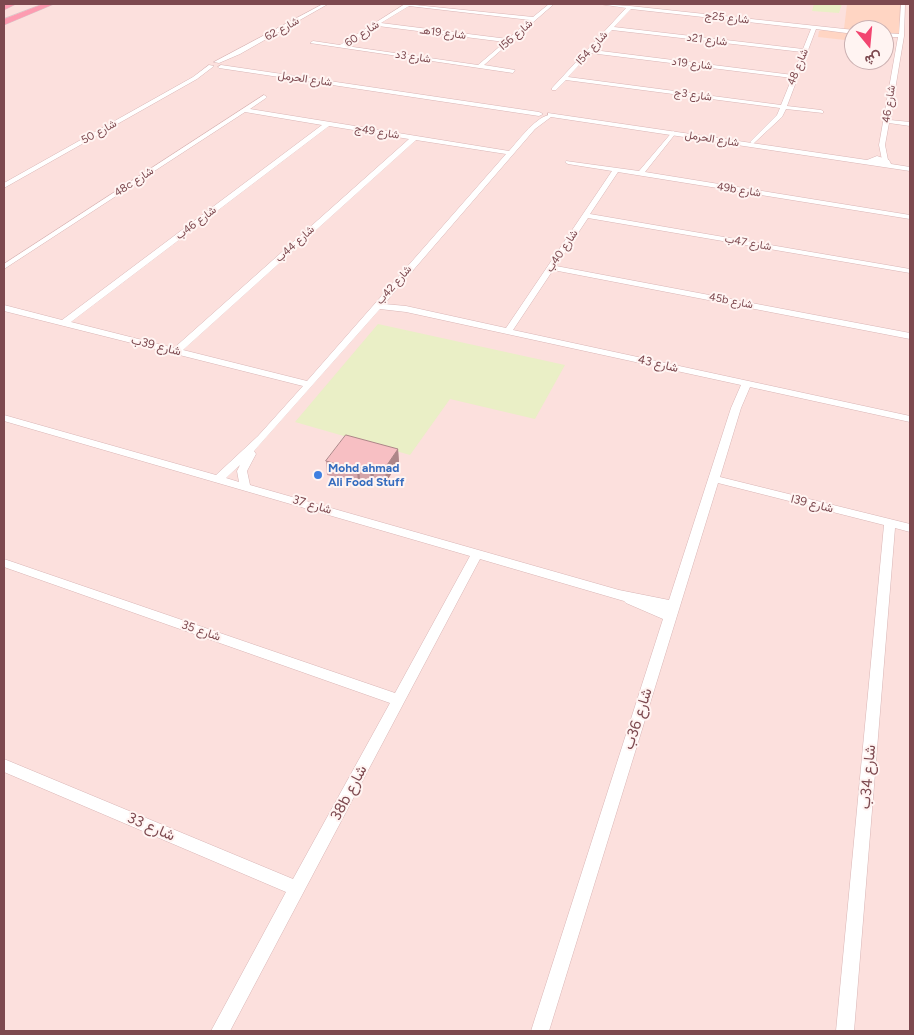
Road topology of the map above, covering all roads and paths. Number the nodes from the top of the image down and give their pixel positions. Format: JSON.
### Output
{"nodes":[{"id":1,"x":12,"y":4,"type":"edge"},
{"id":2,"x":26,"y":4,"type":"edge"},
{"id":3,"x":50,"y":4,"type":"edge"},
{"id":4,"x":326,"y":4,"type":"edge"},
{"id":5,"x":408,"y":4,"type":"edge"},
{"id":6,"x":552,"y":4,"type":"edge"},
{"id":7,"x":601,"y":4,"type":"edge"},
{"id":8,"x":4,"y":5,"type":"edge"},
{"id":9,"x":630,"y":7,"type":"junction"},
{"id":10,"x":906,"y":8,"type":"edge"},
{"id":11,"x":4,"y":12,"type":"edge"},
{"id":12,"x":534,"y":19,"type":"junction"},
{"id":13,"x":4,"y":22,"type":"edge"},
{"id":14,"x":376,"y":24,"type":"junction"},
{"id":15,"x":610,"y":28,"type":"junction"},
{"id":16,"x":814,"y":28,"type":"junction"},
{"id":17,"x":844,"y":31,"type":"edge"},
{"id":18,"x":894,"y":36,"type":"edge"},
{"id":19,"x":901,"y":37,"type":"junction"},
{"id":20,"x":509,"y":41,"type":"junction"},
{"id":21,"x":313,"y":43,"type":"dead end"},
{"id":22,"x":341,"y":47,"type":"junction"},
{"id":23,"x":589,"y":51,"type":"junction"},
{"id":24,"x":804,"y":51,"type":"junction"},
{"id":25,"x":238,"y":53,"type":"junction"},
{"id":26,"x":231,"y":58,"type":"junction"},
{"id":27,"x":218,"y":66,"type":"junction"},
{"id":28,"x":480,"y":66,"type":"junction"},
{"id":29,"x":238,"y":68,"type":"junction"},
{"id":30,"x":513,"y":71,"type":"dead end"},
{"id":31,"x":794,"y":77,"type":"junction"},
{"id":32,"x":564,"y":78,"type":"junction"},
{"id":33,"x":554,"y":89,"type":"dead end"},
{"id":34,"x":264,"y":97,"type":"dead end"},
{"id":35,"x":782,"y":107,"type":"junction"},
{"id":36,"x":244,"y":110,"type":"junction"},
{"id":37,"x":822,"y":112,"type":"dead end"},
{"id":38,"x":551,"y":115,"type":"junction"},
{"id":39,"x":538,"y":118,"type":"junction"},
{"id":40,"x":572,"y":118,"type":"junction"},
{"id":41,"x":886,"y":121,"type":"junction"},
{"id":42,"x":327,"y":124,"type":"junction"},
{"id":43,"x":910,"y":124,"type":"edge"},
{"id":44,"x":656,"y":131,"type":"junction"},
{"id":45,"x":673,"y":133,"type":"junction"},
{"id":46,"x":414,"y":138,"type":"junction"},
{"id":47,"x":752,"y":142,"type":"junction"},
{"id":48,"x":663,"y":146,"type":"junction"},
{"id":49,"x":510,"y":153,"type":"junction"},
{"id":50,"x":847,"y":156,"type":"junction"},
{"id":51,"x":884,"y":156,"type":"junction"},
{"id":52,"x":872,"y":161,"type":"junction"},
{"id":53,"x":568,"y":162,"type":"dead end"},
{"id":54,"x":909,"y":167,"type":"edge"},
{"id":55,"x":616,"y":170,"type":"junction"},
{"id":56,"x":640,"y":174,"type":"junction"},
{"id":57,"x":4,"y":186,"type":"edge"},
{"id":58,"x":586,"y":215,"type":"junction"},
{"id":59,"x":910,"y":217,"type":"edge"},
{"id":60,"x":4,"y":266,"type":"edge"},
{"id":61,"x":551,"y":267,"type":"junction"},
{"id":62,"x":910,"y":271,"type":"edge"},
{"id":63,"x":379,"y":303,"type":"junction"},
{"id":64,"x":4,"y":308,"type":"edge"},
{"id":65,"x":64,"y":323,"type":"junction"},
{"id":66,"x":508,"y":332,"type":"junction"},
{"id":67,"x":910,"y":336,"type":"edge"},
{"id":68,"x":176,"y":351,"type":"junction"},
{"id":69,"x":744,"y":383,"type":"junction"},
{"id":70,"x":308,"y":384,"type":"junction"},
{"id":71,"x":4,"y":418,"type":"edge"},
{"id":72,"x":910,"y":419,"type":"edge"},
{"id":73,"x":257,"y":444,"type":"junction"},
{"id":74,"x":219,"y":479,"type":"junction"},
{"id":75,"x":714,"y":479,"type":"junction"},
{"id":76,"x":245,"y":486,"type":"junction"},
{"id":77,"x":890,"y":523,"type":"junction"},
{"id":78,"x":910,"y":528,"type":"edge"},
{"id":79,"x":477,"y":554,"type":"junction"},
{"id":80,"x":4,"y":563,"type":"edge"},
{"id":81,"x":672,"y":611,"type":"junction"},
{"id":82,"x":399,"y":700,"type":"junction"},
{"id":83,"x":4,"y":765,"type":"edge"},
{"id":84,"x":297,"y":889,"type":"junction"},
{"id":85,"x":220,"y":1031,"type":"edge"},
{"id":86,"x":540,"y":1031,"type":"edge"},
{"id":87,"x":845,"y":1031,"type":"edge"}],
"edges":[{"from":1,"to":8,"type":"highway"},
{"from":2,"to":11,"type":"highway"},
{"from":3,"to":13,"type":"highway"},
{"from":4,"to":25,"type":"street","name":"شارع 62"},
{"from":5,"to":12,"type":"street"},
{"from":5,"to":14,"type":"street","name":"شارع 60"},
{"from":6,"to":12,"type":"street","name":"شارع 56ا"},
{"from":7,"to":9,"type":"street","name":"شارع 25ج"},
{"from":9,"to":15,"type":"street","name":"شارع 54ا"},
{"from":9,"to":16,"type":"street","name":"شارع 25ج"},
{"from":10,"to":19,"type":"street","name":"شارع 46"},
{"from":12,"to":20,"type":"street","name":"شارع 56ا"},
{"from":14,"to":20,"type":"street","name":"شارع 19هـ"},
{"from":14,"to":22,"type":"street","name":"شارع 60"},
{"from":15,"to":23,"type":"street","name":"شارع 54ا"},
{"from":15,"to":24,"type":"street","name":"شارع 21د"},
{"from":16,"to":17,"type":"street","name":"شارع 25ج"},
{"from":16,"to":24,"type":"street","name":"شارع 48"},
{"from":18,"to":19,"type":"street"},
{"from":19,"to":41,"type":"street","name":"شارع 46"},
{"from":20,"to":28,"type":"street","name":"شارع 56ا"},
{"from":21,"to":22,"type":"street","name":"شارع 3د"},
{"from":22,"to":28,"type":"street","name":"شارع 3د"},
{"from":23,"to":31,"type":"street","name":"شارع 19د"},
{"from":23,"to":32,"type":"street","name":"شارع 54ا"},
{"from":24,"to":31,"type":"street","name":"شارع 48"},
{"from":25,"to":26,"type":"street","name":"شارع 62"},
{"from":25,"to":27,"type":"street","name":"شارع 62"},
{"from":26,"to":27,"type":"street","name":"شارع 62"},
{"from":26,"to":29,"type":"street"},
{"from":27,"to":29,"type":"street","name":"شارع الحرمل"},
{"from":27,"to":29,"type":"street"},
{"from":27,"to":57,"type":"street","name":"شارع 50"},
{"from":28,"to":30,"type":"street","name":"شارع 3د"},
{"from":29,"to":39,"type":"street","name":"شارع الحرمل"},
{"from":29,"to":39,"type":"street","name":"شارع الحرمل"},
{"from":31,"to":35,"type":"street","name":"شارع 48"},
{"from":32,"to":33,"type":"street","name":"شارع 54ا"},
{"from":32,"to":35,"type":"street","name":"شارع 3ج"},
{"from":34,"to":36,"type":"street","name":"48c شارع"},
{"from":35,"to":37,"type":"street","name":"شارع 3ج"},
{"from":35,"to":47,"type":"street"},
{"from":36,"to":42,"type":"street","name":"شارع 49ج"},
{"from":36,"to":60,"type":"street","name":"48c شارع"},
{"from":38,"to":39,"type":"street"},
{"from":38,"to":40,"type":"street","name":"شارع الحرمل"},
{"from":38,"to":47,"type":"street","name":"شارع الحرمل"},
{"from":39,"to":40,"type":"street"},
{"from":39,"to":49,"type":"street","name":"شارع 42ب"},
{"from":40,"to":44,"type":"street","name":"شارع الحرمل"},
{"from":41,"to":43,"type":"street"},
{"from":41,"to":51,"type":"street","name":"شارع 46"},
{"from":42,"to":46,"type":"street","name":"شارع 49ج"},
{"from":42,"to":65,"type":"street","name":"شارع 46ب"},
{"from":44,"to":45,"type":"street","name":"شارع الحرمل"},
{"from":44,"to":48,"type":"street"},
{"from":45,"to":48,"type":"street"},
{"from":45,"to":52,"type":"street","name":"شارع الحرمل"},
{"from":46,"to":49,"type":"street","name":"شارع 49ج"},
{"from":46,"to":68,"type":"street","name":"شارع 44ب"},
{"from":47,"to":50,"type":"street","name":"شارع الحرمل"},
{"from":48,"to":56,"type":"street"},
{"from":49,"to":63,"type":"street","name":"شارع 42ب"},
{"from":50,"to":51,"type":"street"},
{"from":50,"to":52,"type":"street","name":"شارع الحرمل"},
{"from":51,"to":52,"type":"street"},
{"from":51,"to":52,"type":"street","name":"شارع 46"},
{"from":51,"to":54,"type":"street"},
{"from":51,"to":54,"type":"street"},
{"from":53,"to":55,"type":"street","name":"49b شارع"},
{"from":55,"to":56,"type":"street","name":"49b شارع"},
{"from":55,"to":58,"type":"street","name":"شارع 40ب"},
{"from":56,"to":59,"type":"street","name":"49b شارع"},
{"from":58,"to":61,"type":"street","name":"شارع 40ب"},
{"from":58,"to":62,"type":"street","name":"شارع 47ب"},
{"from":61,"to":66,"type":"street","name":"شارع 40ب"},
{"from":61,"to":67,"type":"street","name":"45b شارع"},
{"from":63,"to":66,"type":"street","name":"شارع 43"},
{"from":63,"to":70,"type":"street","name":"شارع 42ب"},
{"from":64,"to":65,"type":"street","name":"شارع 39ب"},
{"from":65,"to":68,"type":"street","name":"شارع 39ب"},
{"from":66,"to":69,"type":"street","name":"شارع 43"},
{"from":68,"to":70,"type":"street","name":"شارع 39ب"},
{"from":69,"to":72,"type":"street","name":"شارع 43"},
{"from":69,"to":75,"type":"street","name":"شارع 36ب"},
{"from":70,"to":73,"type":"street","name":"شارع 42ب"},
{"from":71,"to":74,"type":"street","name":"شارع 37"},
{"from":73,"to":74,"type":"street","name":"شارع 42ب"},
{"from":73,"to":76,"type":"street","name":"شارع 42ب"},
{"from":74,"to":76,"type":"street","name":"شارع 37"},
{"from":75,"to":77,"type":"street","name":"شارع 39ا"},
{"from":75,"to":81,"type":"street","name":"شارع 36ب"},
{"from":76,"to":79,"type":"street","name":"شارع 37"},
{"from":77,"to":78,"type":"street","name":"شارع 39ا"},
{"from":77,"to":87,"type":"street","name":"شارع 34ب"},
{"from":79,"to":81,"type":"street","name":"شارع 37"},
{"from":79,"to":82,"type":"street","name":"38b شارع"},
{"from":80,"to":82,"type":"street","name":"شارع 35"},
{"from":81,"to":86,"type":"street","name":"شارع 36ب"},
{"from":82,"to":84,"type":"street","name":"38b شارع"},
{"from":83,"to":84,"type":"street","name":"شارع 33"},
{"from":84,"to":85,"type":"street","name":"38b شارع"}]}
